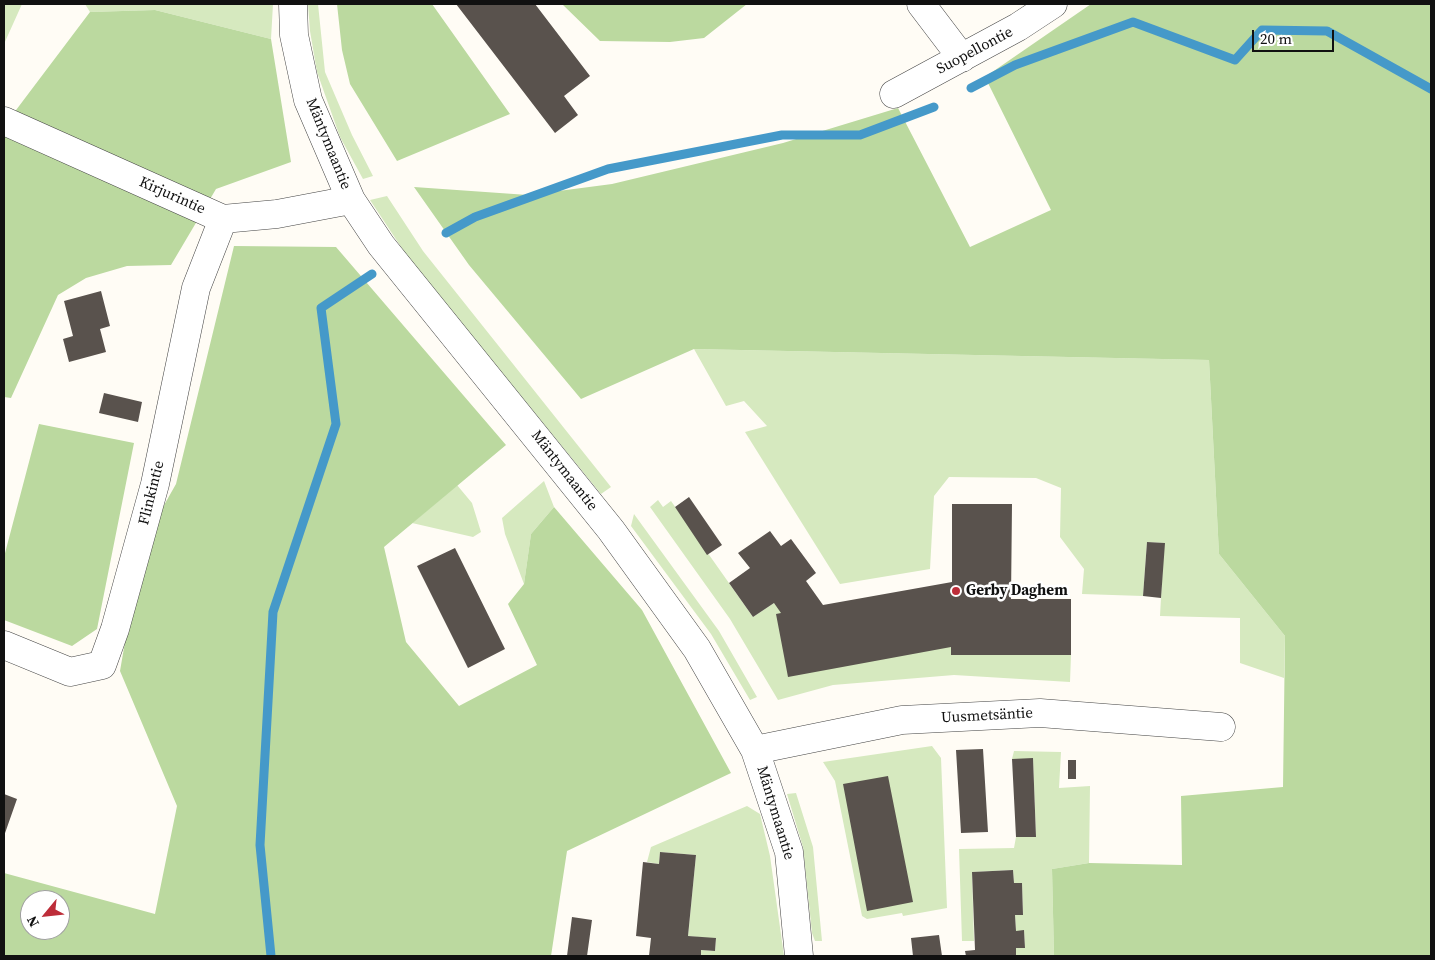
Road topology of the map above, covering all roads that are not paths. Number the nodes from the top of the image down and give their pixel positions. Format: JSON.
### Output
{"nodes":[{"id":1,"x":292,"y":4,"type":"edge"},
{"id":2,"x":921,"y":4,"type":"edge"},
{"id":3,"x":1053,"y":4,"type":"edge"},
{"id":4,"x":962,"y":58,"type":"junction"},
{"id":5,"x":894,"y":94,"type":"dead end"},
{"id":6,"x":4,"y":122,"type":"edge"},
{"id":7,"x":350,"y":200,"type":"junction"},
{"id":8,"x":223,"y":219,"type":"junction"},
{"id":9,"x":4,"y":645,"type":"edge"},
{"id":10,"x":1222,"y":727,"type":"dead end"},
{"id":11,"x":756,"y":750,"type":"junction"},
{"id":12,"x":799,"y":956,"type":"edge"}],
"edges":[{"from":1,"to":7,"type":"street","name":"Mäntymaantie"},
{"from":2,"to":4,"type":"street"},
{"from":3,"to":4,"type":"street","name":"Suopellontie"},
{"from":4,"to":5,"type":"street","name":"Suopellontie"},
{"from":6,"to":8,"type":"street","name":"Kirjurintie"},
{"from":7,"to":8,"type":"street","name":"Kirjurintie"},
{"from":7,"to":11,"type":"street","name":"Mäntymaantie"},
{"from":8,"to":9,"type":"street","name":"Flinkintie"},
{"from":10,"to":11,"type":"street","name":"Uusmetsäntie"},
{"from":11,"to":12,"type":"street","name":"Mäntymaantie"}]}
